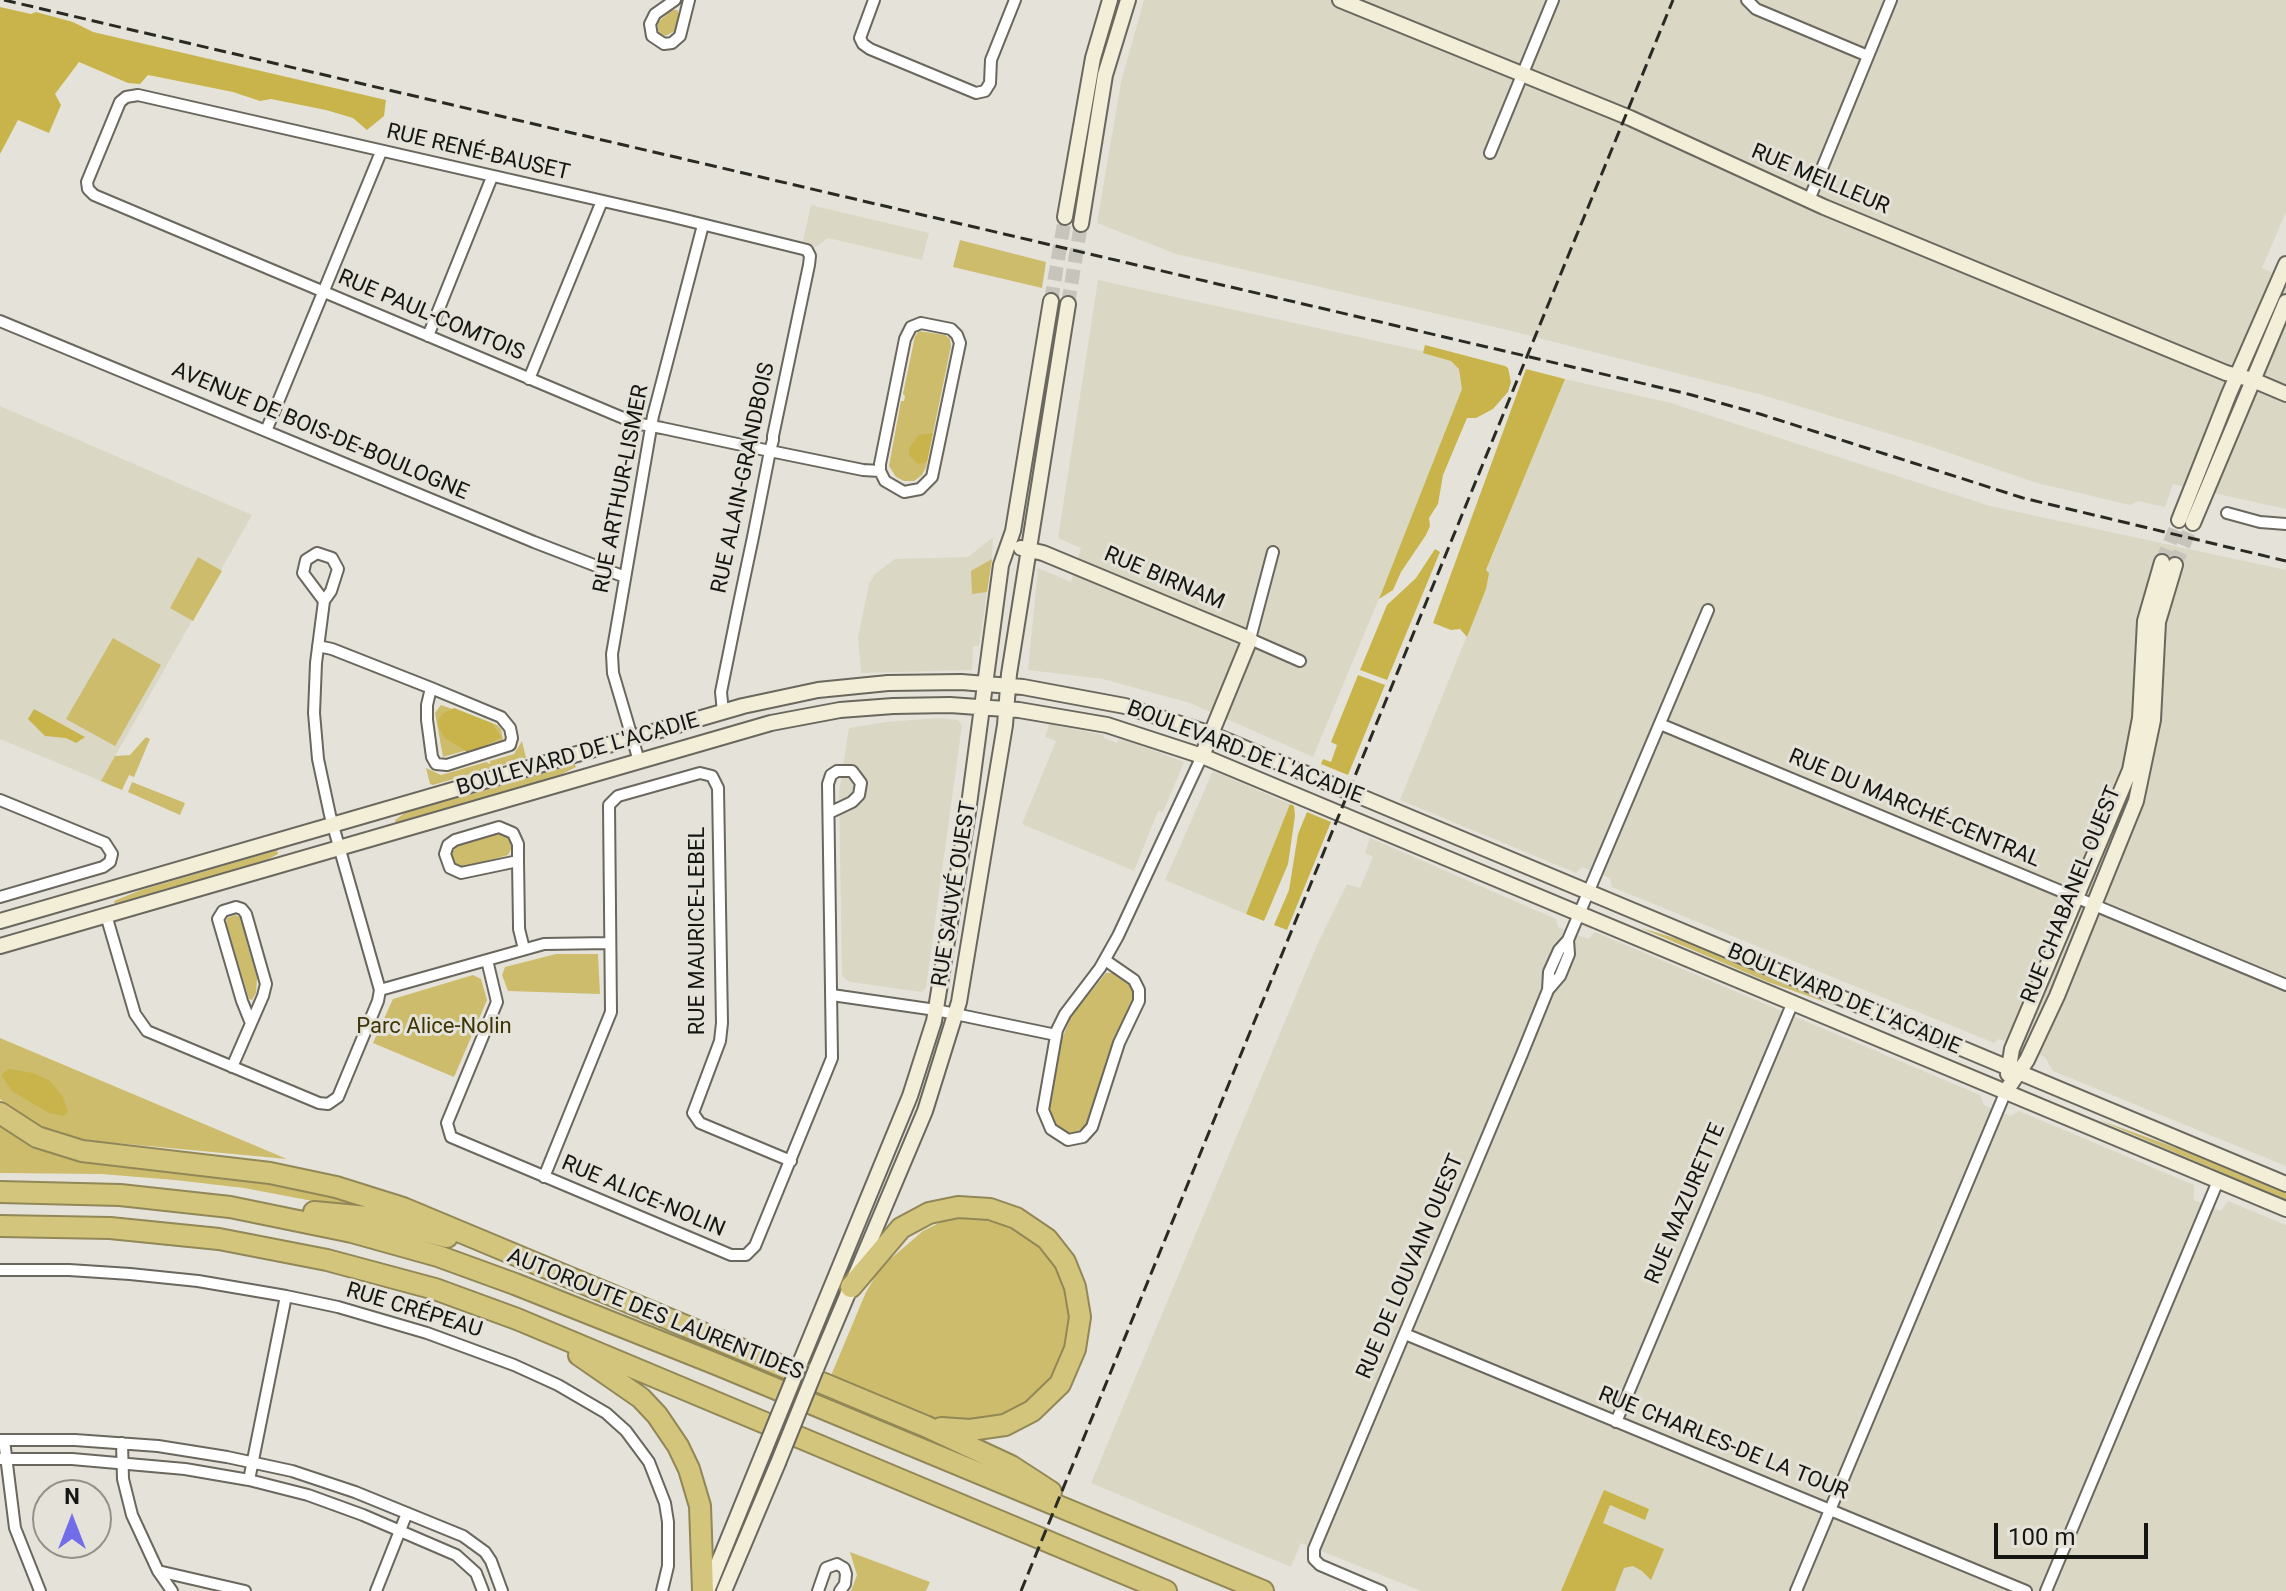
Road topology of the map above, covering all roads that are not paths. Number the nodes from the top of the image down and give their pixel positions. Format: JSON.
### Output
{"nodes":[{"id":1,"x":675,"y":0,"type":"edge"},
{"id":2,"x":689,"y":0,"type":"edge"},
{"id":3,"x":874,"y":0,"type":"edge"},
{"id":4,"x":1015,"y":0,"type":"edge"},
{"id":5,"x":1110,"y":0,"type":"edge"},
{"id":6,"x":1128,"y":0,"type":"edge"},
{"id":7,"x":1340,"y":0,"type":"edge"},
{"id":8,"x":1553,"y":0,"type":"edge"},
{"id":9,"x":1747,"y":0,"type":"edge"},
{"id":10,"x":1891,"y":0,"type":"edge"},
{"id":11,"x":1868,"y":56,"type":"junction"},
{"id":12,"x":1522,"y":75,"type":"junction"},
{"id":13,"x":138,"y":95,"type":"joint"},
{"id":14,"x":381,"y":152,"type":"junction"},
{"id":15,"x":1490,"y":153,"type":"dead end"},
{"id":16,"x":492,"y":177,"type":"junction"},
{"id":17,"x":1809,"y":200,"type":"junction"},
{"id":18,"x":602,"y":201,"type":"junction"},
{"id":19,"x":1065,"y":217,"type":"tunnel mouth"},
{"id":20,"x":1081,"y":224,"type":"tunnel mouth"},
{"id":21,"x":703,"y":225,"type":"junction"},
{"id":22,"x":808,"y":252,"type":"joint"},
{"id":23,"x":2286,"y":264,"type":"edge"},
{"id":24,"x":324,"y":293,"type":"junction"},
{"id":25,"x":1051,"y":301,"type":"tunnel mouth"},
{"id":26,"x":2286,"y":302,"type":"edge"},
{"id":27,"x":1068,"y":304,"type":"tunnel mouth"},
{"id":28,"x":0,"y":321,"type":"edge"},
{"id":29,"x":428,"y":336,"type":"junction"},
{"id":30,"x":529,"y":379,"type":"junction"},
{"id":31,"x":2246,"y":379,"type":"junction"},
{"id":32,"x":2286,"y":394,"type":"edge"},
{"id":33,"x":651,"y":427,"type":"junction"},
{"id":34,"x":266,"y":431,"type":"junction"},
{"id":35,"x":770,"y":451,"type":"junction"},
{"id":36,"x":880,"y":471,"type":"junction"},
{"id":37,"x":2227,"y":513,"type":"dead end"},
{"id":38,"x":2186,"y":521,"type":"tunnel mouth"},
{"id":39,"x":2286,"y":524,"type":"edge"},
{"id":40,"x":1009,"y":546,"type":"junction"},
{"id":41,"x":1029,"y":549,"type":"junction"},
{"id":42,"x":1273,"y":552,"type":"dead end"},
{"id":43,"x":625,"y":577,"type":"junction"},
{"id":44,"x":324,"y":601,"type":"junction"},
{"id":45,"x":1708,"y":610,"type":"dead end"},
{"id":46,"x":1250,"y":639,"type":"junction"},
{"id":47,"x":318,"y":646,"type":"junction"},
{"id":48,"x":1300,"y":661,"type":"dead end"},
{"id":49,"x":985,"y":684,"type":"junction"},
{"id":50,"x":1008,"y":685,"type":"junction"},
{"id":51,"x":431,"y":688,"type":"junction"},
{"id":52,"x":981,"y":707,"type":"junction"},
{"id":53,"x":1006,"y":708,"type":"junction"},
{"id":54,"x":723,"y":712,"type":"junction"},
{"id":55,"x":1660,"y":724,"type":"junction"},
{"id":56,"x":1211,"y":734,"type":"junction"},
{"id":57,"x":633,"y":738,"type":"junction"},
{"id":58,"x":1202,"y":756,"type":"junction"},
{"id":59,"x":639,"y":761,"type":"junction"},
{"id":60,"x":0,"y":800,"type":"edge"},
{"id":61,"x":829,"y":813,"type":"dead end"},
{"id":62,"x":334,"y":825,"type":"junction"},
{"id":63,"x":341,"y":848,"type":"junction"},
{"id":64,"x":518,"y":861,"type":"junction"},
{"id":65,"x":1589,"y":892,"type":"junction"},
{"id":66,"x":0,"y":897,"type":"edge"},
{"id":67,"x":2076,"y":898,"type":"junction"},
{"id":68,"x":2094,"y":905,"type":"junction"},
{"id":69,"x":1580,"y":912,"type":"junction"},
{"id":70,"x":106,"y":915,"type":"junction"},
{"id":71,"x":0,"y":921,"type":"edge"},
{"id":72,"x":610,"y":943,"type":"junction"},
{"id":73,"x":0,"y":946,"type":"edge"},
{"id":74,"x":524,"y":949,"type":"junction"},
{"id":75,"x":487,"y":960,"type":"junction"},
{"id":76,"x":1105,"y":960,"type":"junction"},
{"id":77,"x":2286,"y":985,"type":"edge"},
{"id":78,"x":380,"y":990,"type":"junction"},
{"id":79,"x":832,"y":995,"type":"junction"},
{"id":80,"x":1793,"y":1002,"type":"junction"},
{"id":81,"x":936,"y":1010,"type":"junction"},
{"id":82,"x":955,"y":1013,"type":"junction"},
{"id":83,"x":250,"y":1021,"type":"junction"},
{"id":84,"x":1056,"y":1035,"type":"junction"},
{"id":85,"x":232,"y":1067,"type":"junction"},
{"id":86,"x":2014,"y":1070,"type":"junction"},
{"id":87,"x":2006,"y":1091,"type":"junction"},
{"id":88,"x":0,"y":1113,"type":"edge"},
{"id":89,"x":791,"y":1161,"type":"junction"},
{"id":90,"x":544,"y":1177,"type":"junction"},
{"id":91,"x":2218,"y":1181,"type":"junction"},
{"id":92,"x":2286,"y":1184,"type":"edge"},
{"id":93,"x":0,"y":1192,"type":"edge"},
{"id":94,"x":178,"y":1201,"type":"junction"},
{"id":95,"x":2286,"y":1209,"type":"edge"},
{"id":96,"x":0,"y":1226,"type":"edge"},
{"id":97,"x":497,"y":1249,"type":"junction"},
{"id":98,"x":0,"y":1270,"type":"edge"},
{"id":99,"x":851,"y":1287,"type":"junction"},
{"id":100,"x":286,"y":1296,"type":"junction"},
{"id":101,"x":535,"y":1327,"type":"junction"},
{"id":102,"x":1405,"y":1334,"type":"junction"},
{"id":103,"x":1616,"y":1422,"type":"junction"},
{"id":104,"x":925,"y":1426,"type":"junction"},
{"id":105,"x":2,"y":1440,"type":"edge"},
{"id":106,"x":122,"y":1443,"type":"junction"},
{"id":107,"x":4,"y":1458,"type":"edge"},
{"id":108,"x":122,"y":1462,"type":"junction"},
{"id":109,"x":253,"y":1462,"type":"junction"},
{"id":110,"x":249,"y":1480,"type":"junction"},
{"id":111,"x":1830,"y":1510,"type":"junction"},
{"id":112,"x":407,"y":1513,"type":"junction"},
{"id":113,"x":1091,"y":1519,"type":"junction"},
{"id":114,"x":400,"y":1530,"type":"junction"},
{"id":115,"x":158,"y":1571,"type":"junction"},
{"id":116,"x":40,"y":1591,"type":"edge"},
{"id":117,"x":172,"y":1591,"type":"edge"},
{"id":118,"x":245,"y":1591,"type":"edge"},
{"id":119,"x":376,"y":1591,"type":"edge"},
{"id":120,"x":483,"y":1591,"type":"edge"},
{"id":121,"x":502,"y":1591,"type":"edge"},
{"id":122,"x":662,"y":1591,"type":"edge"},
{"id":123,"x":705,"y":1591,"type":"edge"},
{"id":124,"x":724,"y":1591,"type":"edge"},
{"id":125,"x":818,"y":1591,"type":"edge"},
{"id":126,"x":840,"y":1591,"type":"edge"},
{"id":127,"x":1166,"y":1591,"type":"edge"},
{"id":128,"x":1263,"y":1591,"type":"edge"},
{"id":129,"x":1381,"y":1591,"type":"edge"},
{"id":130,"x":1796,"y":1591,"type":"edge"},
{"id":131,"x":2026,"y":1591,"type":"edge"},
{"id":132,"x":2046,"y":1591,"type":"edge"}],
"edges":[{"from":1,"to":2,"type":"street"},
{"from":3,"to":4,"type":"street"},
{"from":5,"to":19,"type":"main road"},
{"from":6,"to":20,"type":"main road"},
{"from":7,"to":12,"type":"main road","name":"RUE MEILLEUR"},
{"from":8,"to":12,"type":"street"},
{"from":9,"to":11,"type":"street"},
{"from":10,"to":11,"type":"street"},
{"from":11,"to":17,"type":"street"},
{"from":12,"to":15,"type":"street"},
{"from":12,"to":17,"type":"main road","name":"RUE MEILLEUR"},
{"from":13,"to":14,"type":"street","name":"RUE RENÉ-BAUSET"},
{"from":13,"to":24,"type":"street","name":"RUE PAUL-COMTOIS"},
{"from":14,"to":16,"type":"street","name":"RUE RENÉ-BAUSET"},
{"from":14,"to":24,"type":"street"},
{"from":16,"to":18,"type":"street","name":"RUE RENÉ-BAUSET"},
{"from":16,"to":29,"type":"street"},
{"from":17,"to":31,"type":"main road","name":"RUE MEILLEUR"},
{"from":18,"to":21,"type":"street","name":"RUE RENÉ-BAUSET"},
{"from":18,"to":30,"type":"street"},
{"from":21,"to":22,"type":"street","name":"RUE RENÉ-BAUSET"},
{"from":21,"to":33,"type":"street","name":"RUE ARTHUR-LISMER"},
{"from":22,"to":35,"type":"street","name":"RUE ALAIN-GRANDBOIS"},
{"from":23,"to":31,"type":"main road"},
{"from":24,"to":29,"type":"street","name":"RUE PAUL-COMTOIS"},
{"from":24,"to":34,"type":"street"},
{"from":25,"to":40,"type":"main road","name":"RUE SAUVÉ OUEST"},
{"from":26,"to":31,"type":"main road"},
{"from":27,"to":41,"type":"main road","name":"RUE SAUVÉ OUEST"},
{"from":28,"to":34,"type":"street","name":"AVENUE DE BOIS-DE-BOULOGNE"},
{"from":29,"to":30,"type":"street","name":"RUE PAUL-COMTOIS"},
{"from":30,"to":33,"type":"street","name":"RUE PAUL-COMTOIS"},
{"from":31,"to":32,"type":"main road","name":"RUE MEILLEUR"},
{"from":31,"to":38,"type":"main road"},
{"from":33,"to":35,"type":"street","name":"RUE PAUL-COMTOIS"},
{"from":33,"to":43,"type":"street","name":"RUE ARTHUR-LISMER"},
{"from":34,"to":43,"type":"street","name":"AVENUE DE BOIS-DE-BOULOGNE"},
{"from":35,"to":36,"type":"street","name":"RUE PAUL-COMTOIS"},
{"from":35,"to":54,"type":"street","name":"RUE ALAIN-GRANDBOIS"},
{"from":36,"to":36,"type":"street"},
{"from":37,"to":39,"type":"street"},
{"from":40,"to":41,"type":"main road","name":"RUE BIRNAM"},
{"from":40,"to":49,"type":"main road","name":"RUE SAUVÉ OUEST"},
{"from":41,"to":46,"type":"main road","name":"RUE BIRNAM"},
{"from":41,"to":50,"type":"main road","name":"RUE SAUVÉ OUEST"},
{"from":42,"to":46,"type":"street"},
{"from":43,"to":57,"type":"street","name":"RUE ARTHUR-LISMER"},
{"from":44,"to":44,"type":"street"},
{"from":44,"to":47,"type":"street"},
{"from":45,"to":55,"type":"street","name":"RUE DE LOUVAIN OUEST"},
{"from":46,"to":48,"type":"street","name":"RUE BIRNAM"},
{"from":46,"to":56,"type":"main road"},
{"from":47,"to":51,"type":"street"},
{"from":47,"to":62,"type":"street"},
{"from":49,"to":50,"type":"main road","name":"BOULEVARD DE L'ACADIE"},
{"from":49,"to":52,"type":"main road","name":"RUE SAUVÉ OUEST"},
{"from":49,"to":54,"type":"main road","name":"BOULEVARD DE L'ACADIE"},
{"from":50,"to":53,"type":"main road","name":"RUE SAUVÉ OUEST"},
{"from":50,"to":56,"type":"main road","name":"BOULEVARD DE L'ACADIE"},
{"from":51,"to":51,"type":"street"},
{"from":52,"to":53,"type":"main road","name":"BOULEVARD DE L'ACADIE"},
{"from":52,"to":59,"type":"main road","name":"BOULEVARD DE L'ACADIE"},
{"from":52,"to":81,"type":"main road","name":"RUE SAUVÉ OUEST"},
{"from":53,"to":58,"type":"main road","name":"BOULEVARD DE L'ACADIE"},
{"from":53,"to":82,"type":"main road","name":"RUE SAUVÉ OUEST"},
{"from":54,"to":57,"type":"main road","name":"BOULEVARD DE L'ACADIE"},
{"from":55,"to":65,"type":"street","name":"RUE DE LOUVAIN OUEST"},
{"from":55,"to":67,"type":"street","name":"RUE DU MARCHÉ-CENTRAL"},
{"from":56,"to":58,"type":"main road"},
{"from":56,"to":65,"type":"main road","name":"BOULEVARD DE L'ACADIE"},
{"from":57,"to":59,"type":"street","name":"RUE ARTHUR-LISMER"},
{"from":57,"to":62,"type":"main road","name":"BOULEVARD DE L'ACADIE"},
{"from":58,"to":69,"type":"main road","name":"BOULEVARD DE L'ACADIE"},
{"from":58,"to":76,"type":"street"},
{"from":59,"to":63,"type":"main road","name":"BOULEVARD DE L'ACADIE"},
{"from":60,"to":66,"type":"street"},
{"from":61,"to":79,"type":"street","name":"RUE ALICE-NOLIN"},
{"from":62,"to":63,"type":"street"},
{"from":62,"to":71,"type":"main road","name":"BOULEVARD DE L'ACADIE"},
{"from":63,"to":70,"type":"main road","name":"BOULEVARD DE L'ACADIE"},
{"from":63,"to":78,"type":"street"},
{"from":64,"to":64,"type":"street"},
{"from":64,"to":74,"type":"street"},
{"from":65,"to":69,"type":"street","name":"RUE DE LOUVAIN OUEST"},
{"from":65,"to":86,"type":"main road","name":"BOULEVARD DE L'ACADIE"},
{"from":67,"to":68,"type":"street","name":"RUE DU MARCHÉ-CENTRAL"},
{"from":67,"to":68,"type":"main road","name":"RUE CHABANEL OUEST"},
{"from":67,"to":86,"type":"main road","name":"RUE CHABANEL OUEST"},
{"from":68,"to":77,"type":"street","name":"RUE DU MARCHÉ-CENTRAL"},
{"from":68,"to":86,"type":"main road","name":"RUE CHABANEL OUEST"},
{"from":69,"to":80,"type":"main road","name":"BOULEVARD DE L'ACADIE"},
{"from":69,"to":102,"type":"street","name":"RUE DE LOUVAIN OUEST"},
{"from":70,"to":73,"type":"main road","name":"BOULEVARD DE L'ACADIE"},
{"from":70,"to":85,"type":"street"},
{"from":72,"to":74,"type":"street"},
{"from":72,"to":89,"type":"street","name":"RUE MAURICE-LEBEL"},
{"from":72,"to":90,"type":"street"},
{"from":74,"to":75,"type":"street"},
{"from":75,"to":78,"type":"street"},
{"from":75,"to":90,"type":"street","name":"RUE ALICE-NOLIN"},
{"from":76,"to":84,"type":"street"},
{"from":76,"to":84,"type":"street"},
{"from":78,"to":85,"type":"street"},
{"from":79,"to":81,"type":"street"},
{"from":79,"to":89,"type":"street","name":"RUE ALICE-NOLIN"},
{"from":80,"to":87,"type":"main road","name":"BOULEVARD DE L'ACADIE"},
{"from":80,"to":103,"type":"street","name":"RUE MAZURETTE"},
{"from":81,"to":82,"type":"street"},
{"from":81,"to":123,"type":"main road","name":"RUE SAUVÉ OUEST","bridge":true},
{"from":82,"to":84,"type":"street"},
{"from":82,"to":99,"type":"main road","name":"RUE SAUVÉ OUEST"},
{"from":83,"to":83,"type":"street"},
{"from":83,"to":85,"type":"street"},
{"from":86,"to":87,"type":"main road","name":"RUE CHABANEL OUEST"},
{"from":86,"to":92,"type":"main road","name":"BOULEVARD DE L'ACADIE"},
{"from":87,"to":91,"type":"main road","name":"BOULEVARD DE L'ACADIE"},
{"from":87,"to":111,"type":"street","name":"RUE CHABANEL OUEST"},
{"from":88,"to":97,"type":"highway"},
{"from":89,"to":90,"type":"street","name":"RUE ALICE-NOLIN"},
{"from":91,"to":95,"type":"main road","name":"BOULEVARD DE L'ACADIE"},
{"from":91,"to":132,"type":"street"},
{"from":93,"to":94,"type":"highway","name":"AUTOROUTE DES LAURENTIDES"},
{"from":94,"to":97,"type":"highway"},
{"from":94,"to":113,"type":"highway","name":"AUTOROUTE DES LAURENTIDES"},
{"from":96,"to":101,"type":"highway"},
{"from":97,"to":104,"type":"highway"},
{"from":98,"to":100,"type":"street","name":"RUE CRÉPEAU"},
{"from":99,"to":104,"type":"highway"},
{"from":99,"to":124,"type":"main road","name":"RUE SAUVÉ OUEST","bridge":true},
{"from":100,"to":109,"type":"street"},
{"from":100,"to":122,"type":"street","name":"RUE CRÉPEAU"},
{"from":101,"to":123,"type":"highway"},
{"from":101,"to":127,"type":"highway"},
{"from":102,"to":103,"type":"street","name":"RUE CHARLES-DE LA TOUR"},
{"from":102,"to":129,"type":"street","name":"RUE DE LOUVAIN OUEST"},
{"from":103,"to":111,"type":"street","name":"RUE CHARLES-DE LA TOUR"},
{"from":104,"to":113,"type":"highway"},
{"from":105,"to":106,"type":"street"},
{"from":105,"to":107,"type":"street"},
{"from":106,"to":108,"type":"street"},
{"from":106,"to":109,"type":"street"},
{"from":107,"to":108,"type":"street"},
{"from":107,"to":116,"type":"street"},
{"from":108,"to":110,"type":"street"},
{"from":108,"to":115,"type":"street"},
{"from":109,"to":110,"type":"street"},
{"from":109,"to":112,"type":"street"},
{"from":110,"to":114,"type":"street"},
{"from":111,"to":130,"type":"street","name":"RUE CHABANEL OUEST"},
{"from":111,"to":131,"type":"street","name":"RUE CHARLES-DE LA TOUR"},
{"from":112,"to":114,"type":"street"},
{"from":112,"to":121,"type":"street"},
{"from":113,"to":128,"type":"highway","name":"AUTOROUTE DES LAURENTIDES"},
{"from":114,"to":119,"type":"street"},
{"from":114,"to":120,"type":"street"},
{"from":115,"to":117,"type":"street"},
{"from":115,"to":118,"type":"street"},
{"from":125,"to":126,"type":"street"}]}
